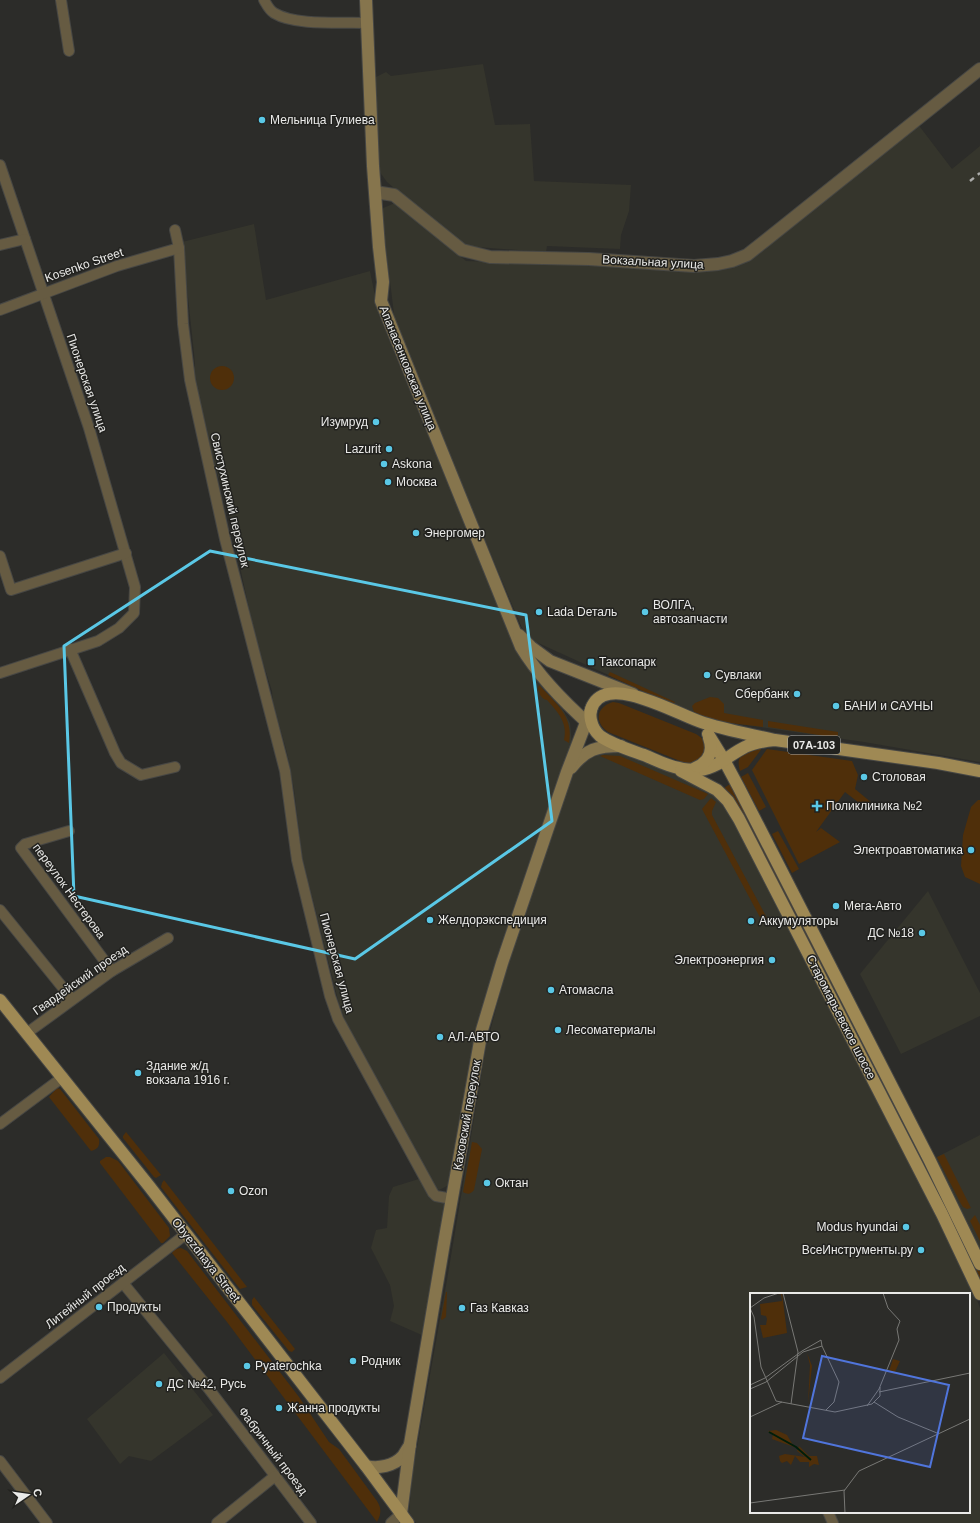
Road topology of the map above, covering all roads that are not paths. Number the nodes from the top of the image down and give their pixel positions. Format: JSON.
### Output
{"nodes":[{"id":1,"x":61,"y":0,"type":"edge"},
{"id":2,"x":264,"y":0,"type":"edge"},
{"id":3,"x":366,"y":0,"type":"edge"},
{"id":4,"x":367,"y":23,"type":"junction"},
{"id":5,"x":69,"y":51,"type":"dead end"},
{"id":6,"x":980,"y":69,"type":"edge"},
{"id":7,"x":0,"y":165,"type":"edge"},
{"id":8,"x":375,"y":192,"type":"junction"},
{"id":9,"x":175,"y":230,"type":"dead end"},
{"id":10,"x":25,"y":239,"type":"junction"},
{"id":11,"x":0,"y":245,"type":"edge"},
{"id":12,"x":179,"y":248,"type":"junction"},
{"id":13,"x":43,"y":293,"type":"junction"},
{"id":14,"x":0,"y":310,"type":"edge"},
{"id":15,"x":126,"y":553,"type":"junction"},
{"id":16,"x":0,"y":556,"type":"edge"},
{"id":17,"x":513,"y":626,"type":"junction"},
{"id":18,"x":70,"y":649,"type":"junction"},
{"id":19,"x":0,"y":673,"type":"edge"},
{"id":20,"x":636,"y":696,"type":"junction"},
{"id":21,"x":564,"y":701,"type":"junction"},
{"id":22,"x":682,"y":715,"type":"junction"},
{"id":23,"x":590,"y":725,"type":"junction"},
{"id":24,"x":708,"y":734,"type":"junction"},
{"id":25,"x":775,"y":740,"type":"junction"},
{"id":26,"x":622,"y":746,"type":"junction"},
{"id":27,"x":745,"y":747,"type":"junction"},
{"id":28,"x":576,"y":748,"type":"junction"},
{"id":29,"x":724,"y":760,"type":"junction"},
{"id":30,"x":671,"y":766,"type":"junction"},
{"id":31,"x":175,"y":767,"type":"dead end"},
{"id":32,"x":693,"y":769,"type":"junction"},
{"id":33,"x":285,"y":771,"type":"joint"},
{"id":34,"x":980,"y":771,"type":"edge"},
{"id":35,"x":567,"y":772,"type":"junction"},
{"id":36,"x":734,"y":778,"type":"junction"},
{"id":37,"x":69,"y":831,"type":"dead end"},
{"id":38,"x":0,"y":910,"type":"edge"},
{"id":39,"x":168,"y":938,"type":"dead end"},
{"id":40,"x":112,"y":970,"type":"junction"},
{"id":41,"x":0,"y":1000,"type":"edge"},
{"id":42,"x":72,"y":1000,"type":"junction"},
{"id":43,"x":27,"y":1033,"type":"junction"},
{"id":44,"x":63,"y":1077,"type":"junction"},
{"id":45,"x":0,"y":1124,"type":"edge"},
{"id":46,"x":452,"y":1200,"type":"junction"},
{"id":47,"x":186,"y":1234,"type":"junction"},
{"id":48,"x":980,"y":1264,"type":"edge"},
{"id":49,"x":123,"y":1283,"type":"junction"},
{"id":50,"x":976,"y":1292,"type":"edge"},
{"id":51,"x":0,"y":1378,"type":"edge"},
{"id":52,"x":410,"y":1444,"type":"junction"},
{"id":53,"x":0,"y":1461,"type":"edge"},
{"id":54,"x":366,"y":1466,"type":"junction"},
{"id":55,"x":4,"y":1473,"type":"edge"},
{"id":56,"x":275,"y":1476,"type":"junction"},
{"id":57,"x":828,"y":1513,"type":"edge"},
{"id":58,"x":404,"y":1518,"type":"edge"},
{"id":59,"x":47,"y":1523,"type":"edge"},
{"id":60,"x":217,"y":1523,"type":"edge"},
{"id":61,"x":311,"y":1523,"type":"edge"},
{"id":62,"x":391,"y":1523,"type":"edge"},
{"id":63,"x":833,"y":1523,"type":"edge"}],
"edges":[{"from":1,"to":5,"type":"street"},
{"from":2,"to":4,"type":"street"},
{"from":3,"to":4,"type":"main road","name":"Апанасенковская улица"},
{"from":4,"to":8,"type":"main road","name":"Апанасенковская улица"},
{"from":6,"to":8,"type":"street","name":"Вокзальная улица"},
{"from":7,"to":10,"type":"street","name":"Пионерская улица"},
{"from":8,"to":17,"type":"main road","name":"Апанасенковская улица"},
{"from":9,"to":12,"type":"street","name":"Свистухинский переулок"},
{"from":10,"to":11,"type":"street"},
{"from":10,"to":13,"type":"street","name":"Пионерская улица"},
{"from":12,"to":13,"type":"street","name":"Kosenko Street"},
{"from":12,"to":33,"type":"street","name":"Свистухинский переулок"},
{"from":13,"to":14,"type":"street","name":"Kosenko Street"},
{"from":13,"to":15,"type":"street","name":"Пионерская улица"},
{"from":15,"to":16,"type":"street"},
{"from":15,"to":18,"type":"street","name":"Пионерская улица"},
{"from":17,"to":20,"type":"main road"},
{"from":17,"to":21,"type":"main road"},
{"from":18,"to":19,"type":"street"},
{"from":18,"to":31,"type":"street"},
{"from":20,"to":22,"type":"main road"},
{"from":20,"to":23,"type":"main road"},
{"from":21,"to":23,"type":"main road"},
{"from":21,"to":28,"type":"main road"},
{"from":22,"to":24,"type":"main road","name":"Старомарьевское шоссе"},
{"from":22,"to":25,"type":"main road"},
{"from":23,"to":26,"type":"main road"},
{"from":23,"to":28,"type":"main road","name":"Каховский переулок"},
{"from":24,"to":29,"type":"main road","name":"Старомарьевское шоссе"},
{"from":24,"to":32,"type":"main road"},
{"from":25,"to":27,"type":"main road"},
{"from":25,"to":34,"type":"main road","number":"07А-103"},
{"from":26,"to":30,"type":"main road"},
{"from":26,"to":35,"type":"main road"},
{"from":27,"to":29,"type":"main road"},
{"from":27,"to":36,"type":"main road"},
{"from":28,"to":35,"type":"main road","name":"Каховский переулок"},
{"from":29,"to":32,"type":"main road"},
{"from":29,"to":36,"type":"main road","name":"Старомарьевское шоссе"},
{"from":30,"to":32,"type":"main road"},
{"from":30,"to":50,"type":"main road","name":"Старомарьевское шоссе"},
{"from":33,"to":46,"type":"street","name":"Пионерская улица"},
{"from":35,"to":46,"type":"main road","name":"Каховский переулок"},
{"from":36,"to":48,"type":"main road","name":"Старомарьевское шоссе"},
{"from":37,"to":40,"type":"street","name":"переулок Нестерова"},
{"from":38,"to":42,"type":"street"},
{"from":39,"to":40,"type":"street","name":"Гвардейский проезд"},
{"from":40,"to":42,"type":"street","name":"Гвардейский проезд"},
{"from":41,"to":43,"type":"main road","name":"Obyezdnaya Street"},
{"from":42,"to":43,"type":"street","name":"Гвардейский проезд"},
{"from":43,"to":44,"type":"main road","name":"Obyezdnaya Street"},
{"from":44,"to":45,"type":"street"},
{"from":44,"to":47,"type":"main road","name":"Obyezdnaya Street"},
{"from":46,"to":52,"type":"main road","name":"Каховский переулок"},
{"from":47,"to":49,"type":"street","name":"Литейный проезд"},
{"from":47,"to":54,"type":"main road","name":"Obyezdnaya Street"},
{"from":49,"to":51,"type":"street","name":"Литейный проезд"},
{"from":49,"to":56,"type":"street","name":"Фабричный проезд"},
{"from":52,"to":54,"type":"main road"},
{"from":52,"to":58,"type":"main road","name":"Каховский переулок"},
{"from":53,"to":55,"type":"street"},
{"from":54,"to":58,"type":"main road","name":"Obyezdnaya Street"},
{"from":55,"to":59,"type":"street"},
{"from":56,"to":60,"type":"street"},
{"from":56,"to":61,"type":"street","name":"Фабричный проезд"},
{"from":57,"to":63,"type":"street"},
{"from":58,"to":62,"type":"street"}]}
